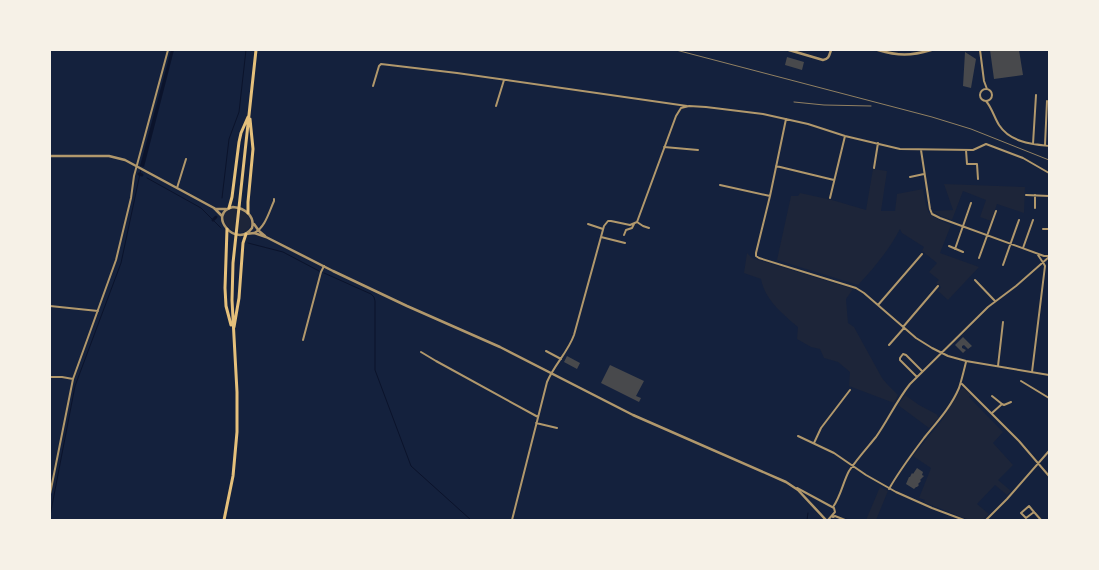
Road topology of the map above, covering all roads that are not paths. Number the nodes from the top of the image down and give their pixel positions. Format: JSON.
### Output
{"nodes":[{"id":1,"x":168,"y":50,"type":"edge"},
{"id":2,"x":256,"y":50,"type":"edge"},
{"id":3,"x":789,"y":50,"type":"edge"},
{"id":4,"x":831,"y":50,"type":"edge"},
{"id":5,"x":878,"y":50,"type":"edge"},
{"id":6,"x":931,"y":50,"type":"edge"},
{"id":7,"x":883,"y":51,"type":"edge"},
{"id":8,"x":922,"y":51,"type":"edge"},
{"id":9,"x":981,"y":51,"type":"edge"},
{"id":10,"x":504,"y":80,"type":"junction"},
{"id":11,"x":984,"y":80,"type":"junction"},
{"id":12,"x":373,"y":86,"type":"dead end"},
{"id":13,"x":987,"y":89,"type":"junction"},
{"id":14,"x":983,"y":90,"type":"junction"},
{"id":15,"x":1036,"y":95,"type":"dead end"},
{"id":16,"x":990,"y":98,"type":"junction"},
{"id":17,"x":986,"y":101,"type":"junction"},
{"id":18,"x":1047,"y":101,"type":"dead end"},
{"id":19,"x":496,"y":106,"type":"dead end"},
{"id":20,"x":689,"y":106,"type":"junction"},
{"id":21,"x":991,"y":107,"type":"junction"},
{"id":22,"x":250,"y":112,"type":"junction"},
{"id":23,"x":787,"y":119,"type":"junction"},
{"id":24,"x":845,"y":136,"type":"junction"},
{"id":25,"x":878,"y":144,"type":"junction"},
{"id":26,"x":1033,"y":144,"type":"junction"},
{"id":27,"x":1045,"y":146,"type":"junction"},
{"id":28,"x":1049,"y":146,"type":"edge"},
{"id":29,"x":664,"y":147,"type":"junction"},
{"id":30,"x":698,"y":150,"type":"dead end"},
{"id":31,"x":920,"y":150,"type":"junction"},
{"id":32,"x":966,"y":150,"type":"junction"},
{"id":33,"x":50,"y":156,"type":"edge"},
{"id":34,"x":186,"y":159,"type":"dead end"},
{"id":35,"x":137,"y":166,"type":"junction"},
{"id":36,"x":776,"y":166,"type":"junction"},
{"id":37,"x":874,"y":168,"type":"dead end"},
{"id":38,"x":1049,"y":173,"type":"edge"},
{"id":39,"x":924,"y":174,"type":"junction"},
{"id":40,"x":910,"y":176,"type":"dead end"},
{"id":41,"x":834,"y":180,"type":"junction"},
{"id":42,"x":978,"y":180,"type":"dead end"},
{"id":43,"x":720,"y":185,"type":"dead end"},
{"id":44,"x":177,"y":188,"type":"junction"},
{"id":45,"x":1026,"y":195,"type":"dead end"},
{"id":46,"x":1035,"y":195,"type":"junction"},
{"id":47,"x":770,"y":196,"type":"junction"},
{"id":48,"x":1049,"y":196,"type":"edge"},
{"id":49,"x":830,"y":198,"type":"dead end"},
{"id":50,"x":274,"y":199,"type":"dead end"},
{"id":51,"x":971,"y":204,"type":"dead end"},
{"id":52,"x":214,"y":208,"type":"junction"},
{"id":53,"x":227,"y":208,"type":"junction"},
{"id":54,"x":1035,"y":208,"type":"dead end"},
{"id":55,"x":996,"y":211,"type":"dead end"},
{"id":56,"x":248,"y":213,"type":"junction"},
{"id":57,"x":222,"y":216,"type":"junction"},
{"id":58,"x":1019,"y":220,"type":"dead end"},
{"id":59,"x":1033,"y":220,"type":"dead end"},
{"id":60,"x":253,"y":221,"type":"junction"},
{"id":61,"x":635,"y":223,"type":"junction"},
{"id":62,"x":588,"y":224,"type":"dead end"},
{"id":63,"x":964,"y":226,"type":"junction"},
{"id":64,"x":649,"y":228,"type":"dead end"},
{"id":65,"x":226,"y":229,"type":"junction"},
{"id":66,"x":602,"y":229,"type":"junction"},
{"id":67,"x":1043,"y":229,"type":"dead end"},
{"id":68,"x":1049,"y":229,"type":"edge"},
{"id":69,"x":259,"y":231,"type":"junction"},
{"id":70,"x":246,"y":234,"type":"junction"},
{"id":71,"x":254,"y":234,"type":"junction"},
{"id":72,"x":624,"y":235,"type":"dead end"},
{"id":73,"x":988,"y":235,"type":"junction"},
{"id":74,"x":266,"y":237,"type":"junction"},
{"id":75,"x":601,"y":237,"type":"junction"},
{"id":76,"x":625,"y":243,"type":"dead end"},
{"id":77,"x":1011,"y":243,"type":"junction"},
{"id":78,"x":949,"y":246,"type":"dead end"},
{"id":79,"x":1023,"y":248,"type":"junction"},
{"id":80,"x":955,"y":249,"type":"junction"},
{"id":81,"x":964,"y":252,"type":"dead end"},
{"id":82,"x":1037,"y":253,"type":"junction"},
{"id":83,"x":922,"y":254,"type":"dead end"},
{"id":84,"x":1049,"y":256,"type":"edge"},
{"id":85,"x":979,"y":258,"type":"dead end"},
{"id":86,"x":1042,"y":262,"type":"junction"},
{"id":87,"x":1003,"y":265,"type":"dead end"},
{"id":88,"x":324,"y":266,"type":"junction"},
{"id":89,"x":975,"y":280,"type":"dead end"},
{"id":90,"x":938,"y":286,"type":"dead end"},
{"id":91,"x":995,"y":301,"type":"junction"},
{"id":92,"x":50,"y":306,"type":"edge"},
{"id":93,"x":878,"y":306,"type":"junction"},
{"id":94,"x":98,"y":311,"type":"junction"},
{"id":95,"x":1003,"y":322,"type":"dead end"},
{"id":96,"x":903,"y":327,"type":"junction"},
{"id":97,"x":233,"y":333,"type":"junction"},
{"id":98,"x":303,"y":340,"type":"dead end"},
{"id":99,"x":889,"y":345,"type":"dead end"},
{"id":100,"x":546,"y":351,"type":"dead end"},
{"id":101,"x":421,"y":352,"type":"dead end"},
{"id":102,"x":942,"y":353,"type":"junction"},
{"id":103,"x":561,"y":359,"type":"junction"},
{"id":104,"x":966,"y":362,"type":"junction"},
{"id":105,"x":998,"y":366,"type":"junction"},
{"id":106,"x":922,"y":371,"type":"junction"},
{"id":107,"x":551,"y":372,"type":"junction"},
{"id":108,"x":1032,"y":372,"type":"junction"},
{"id":109,"x":1049,"y":375,"type":"edge"},
{"id":110,"x":50,"y":377,"type":"edge"},
{"id":111,"x":917,"y":377,"type":"junction"},
{"id":112,"x":73,"y":379,"type":"junction"},
{"id":113,"x":1021,"y":381,"type":"dead end"},
{"id":114,"x":961,"y":383,"type":"junction"},
{"id":115,"x":850,"y":390,"type":"dead end"},
{"id":116,"x":992,"y":396,"type":"dead end"},
{"id":117,"x":1049,"y":398,"type":"edge"},
{"id":118,"x":1011,"y":402,"type":"dead end"},
{"id":119,"x":1002,"y":404,"type":"junction"},
{"id":120,"x":992,"y":414,"type":"junction"},
{"id":121,"x":538,"y":417,"type":"junction"},
{"id":122,"x":536,"y":422,"type":"junction"},
{"id":123,"x":557,"y":428,"type":"dead end"},
{"id":124,"x":798,"y":436,"type":"dead end"},
{"id":125,"x":814,"y":443,"type":"junction"},
{"id":126,"x":1049,"y":451,"type":"edge"},
{"id":127,"x":1038,"y":463,"type":"junction"},
{"id":128,"x":853,"y":465,"type":"junction"},
{"id":129,"x":1049,"y":476,"type":"edge"},
{"id":130,"x":792,"y":486,"type":"junction"},
{"id":131,"x":889,"y":489,"type":"junction"},
{"id":132,"x":50,"y":494,"type":"edge"},
{"id":133,"x":834,"y":507,"type":"junction"},
{"id":134,"x":835,"y":512,"type":"junction"},
{"id":135,"x":1034,"y":512,"type":"junction"},
{"id":136,"x":831,"y":517,"type":"junction"},
{"id":137,"x":841,"y":518,"type":"junction"},
{"id":138,"x":224,"y":520,"type":"edge"},
{"id":139,"x":512,"y":520,"type":"edge"},
{"id":140,"x":827,"y":520,"type":"edge"},
{"id":141,"x":844,"y":520,"type":"edge"},
{"id":142,"x":964,"y":520,"type":"edge"},
{"id":143,"x":986,"y":520,"type":"edge"},
{"id":144,"x":1041,"y":520,"type":"edge"}],
"edges":[{"from":1,"to":35,"type":"street"},
{"from":2,"to":22,"type":"highway"},
{"from":3,"to":4,"type":"street"},
{"from":5,"to":7,"type":"street"},
{"from":6,"to":8,"type":"street"},
{"from":7,"to":8,"type":"street"},
{"from":9,"to":11,"type":"street"},
{"from":10,"to":12,"type":"street"},
{"from":10,"to":19,"type":"street"},
{"from":10,"to":20,"type":"street"},
{"from":11,"to":13,"type":"street"},
{"from":11,"to":14,"type":"street"},
{"from":13,"to":14,"type":"street"},
{"from":13,"to":16,"type":"street"},
{"from":14,"to":17,"type":"street"},
{"from":15,"to":26,"type":"street"},
{"from":16,"to":17,"type":"street"},
{"from":16,"to":21,"type":"street"},
{"from":17,"to":21,"type":"street"},
{"from":18,"to":27,"type":"street"},
{"from":20,"to":23,"type":"street"},
{"from":20,"to":29,"type":"street"},
{"from":21,"to":26,"type":"street"},
{"from":22,"to":53,"type":"highway"},
{"from":22,"to":56,"type":"highway"},
{"from":22,"to":97,"type":"highway"},
{"from":23,"to":24,"type":"street"},
{"from":23,"to":36,"type":"street"},
{"from":24,"to":25,"type":"street"},
{"from":24,"to":41,"type":"street"},
{"from":25,"to":31,"type":"street"},
{"from":25,"to":37,"type":"street"},
{"from":26,"to":27,"type":"street"},
{"from":27,"to":28,"type":"street"},
{"from":29,"to":30,"type":"street"},
{"from":29,"to":61,"type":"street"},
{"from":31,"to":32,"type":"street"},
{"from":31,"to":39,"type":"street"},
{"from":32,"to":38,"type":"street"},
{"from":32,"to":42,"type":"street"},
{"from":33,"to":35,"type":"street"},
{"from":34,"to":44,"type":"street"},
{"from":35,"to":44,"type":"street"},
{"from":35,"to":94,"type":"street"},
{"from":36,"to":41,"type":"street"},
{"from":36,"to":47,"type":"street"},
{"from":39,"to":40,"type":"street"},
{"from":39,"to":63,"type":"street"},
{"from":41,"to":49,"type":"street"},
{"from":43,"to":47,"type":"street"},
{"from":44,"to":52,"type":"street"},
{"from":45,"to":46,"type":"street"},
{"from":46,"to":48,"type":"street"},
{"from":46,"to":54,"type":"street"},
{"from":47,"to":93,"type":"street"},
{"from":50,"to":69,"type":"street"},
{"from":51,"to":63,"type":"street"},
{"from":52,"to":53,"type":"street"},
{"from":52,"to":57,"type":"street"},
{"from":53,"to":56,"type":"street"},
{"from":53,"to":57,"type":"street"},
{"from":55,"to":73,"type":"street"},
{"from":56,"to":60,"type":"street"},
{"from":57,"to":65,"type":"street"},
{"from":58,"to":77,"type":"street"},
{"from":59,"to":79,"type":"street"},
{"from":60,"to":69,"type":"street"},
{"from":60,"to":70,"type":"street"},
{"from":61,"to":64,"type":"street"},
{"from":61,"to":66,"type":"street"},
{"from":61,"to":72,"type":"street"},
{"from":62,"to":66,"type":"street"},
{"from":63,"to":73,"type":"street"},
{"from":63,"to":80,"type":"street"},
{"from":65,"to":70,"type":"street"},
{"from":65,"to":97,"type":"highway"},
{"from":66,"to":75,"type":"street"},
{"from":67,"to":68,"type":"street"},
{"from":69,"to":71,"type":"street"},
{"from":69,"to":74,"type":"street"},
{"from":70,"to":71,"type":"street"},
{"from":70,"to":97,"type":"highway"},
{"from":71,"to":74,"type":"street"},
{"from":73,"to":77,"type":"street"},
{"from":73,"to":85,"type":"street"},
{"from":74,"to":88,"type":"street"},
{"from":75,"to":76,"type":"street"},
{"from":75,"to":103,"type":"street"},
{"from":77,"to":79,"type":"street"},
{"from":77,"to":87,"type":"street"},
{"from":78,"to":80,"type":"street"},
{"from":79,"to":82,"type":"street"},
{"from":80,"to":81,"type":"street"},
{"from":82,"to":84,"type":"street"},
{"from":82,"to":86,"type":"street"},
{"from":83,"to":93,"type":"street"},
{"from":84,"to":86,"type":"street"},
{"from":86,"to":91,"type":"street"},
{"from":86,"to":108,"type":"street"},
{"from":88,"to":98,"type":"street"},
{"from":88,"to":107,"type":"street"},
{"from":89,"to":91,"type":"street"},
{"from":90,"to":96,"type":"street"},
{"from":91,"to":102,"type":"street"},
{"from":92,"to":94,"type":"street"},
{"from":93,"to":96,"type":"street"},
{"from":94,"to":112,"type":"street"},
{"from":95,"to":105,"type":"street"},
{"from":96,"to":99,"type":"street"},
{"from":96,"to":102,"type":"street"},
{"from":97,"to":138,"type":"highway"},
{"from":100,"to":103,"type":"street"},
{"from":101,"to":121,"type":"street"},
{"from":102,"to":104,"type":"street"},
{"from":102,"to":106,"type":"street"},
{"from":103,"to":107,"type":"street"},
{"from":104,"to":105,"type":"street"},
{"from":104,"to":114,"type":"street"},
{"from":105,"to":108,"type":"street"},
{"from":106,"to":111,"type":"street"},
{"from":106,"to":111,"type":"street"},
{"from":107,"to":121,"type":"street"},
{"from":107,"to":130,"type":"street"},
{"from":108,"to":109,"type":"street"},
{"from":110,"to":112,"type":"street"},
{"from":111,"to":128,"type":"street"},
{"from":112,"to":132,"type":"street"},
{"from":113,"to":117,"type":"street"},
{"from":114,"to":120,"type":"street"},
{"from":114,"to":131,"type":"street"},
{"from":115,"to":125,"type":"street"},
{"from":116,"to":119,"type":"street"},
{"from":118,"to":119,"type":"street"},
{"from":119,"to":120,"type":"street"},
{"from":120,"to":127,"type":"street"},
{"from":121,"to":122,"type":"street"},
{"from":122,"to":123,"type":"street"},
{"from":122,"to":139,"type":"street"},
{"from":124,"to":125,"type":"street"},
{"from":125,"to":128,"type":"street"},
{"from":126,"to":127,"type":"street"},
{"from":127,"to":129,"type":"street"},
{"from":127,"to":143,"type":"street"},
{"from":128,"to":131,"type":"street"},
{"from":128,"to":133,"type":"street"},
{"from":130,"to":133,"type":"street"},
{"from":130,"to":140,"type":"street"},
{"from":131,"to":142,"type":"street"},
{"from":133,"to":134,"type":"street"},
{"from":134,"to":136,"type":"street"},
{"from":134,"to":137,"type":"street"},
{"from":135,"to":135,"type":"street"},
{"from":135,"to":144,"type":"street"},
{"from":136,"to":137,"type":"street"},
{"from":136,"to":140,"type":"street"},
{"from":137,"to":141,"type":"street"}]}
